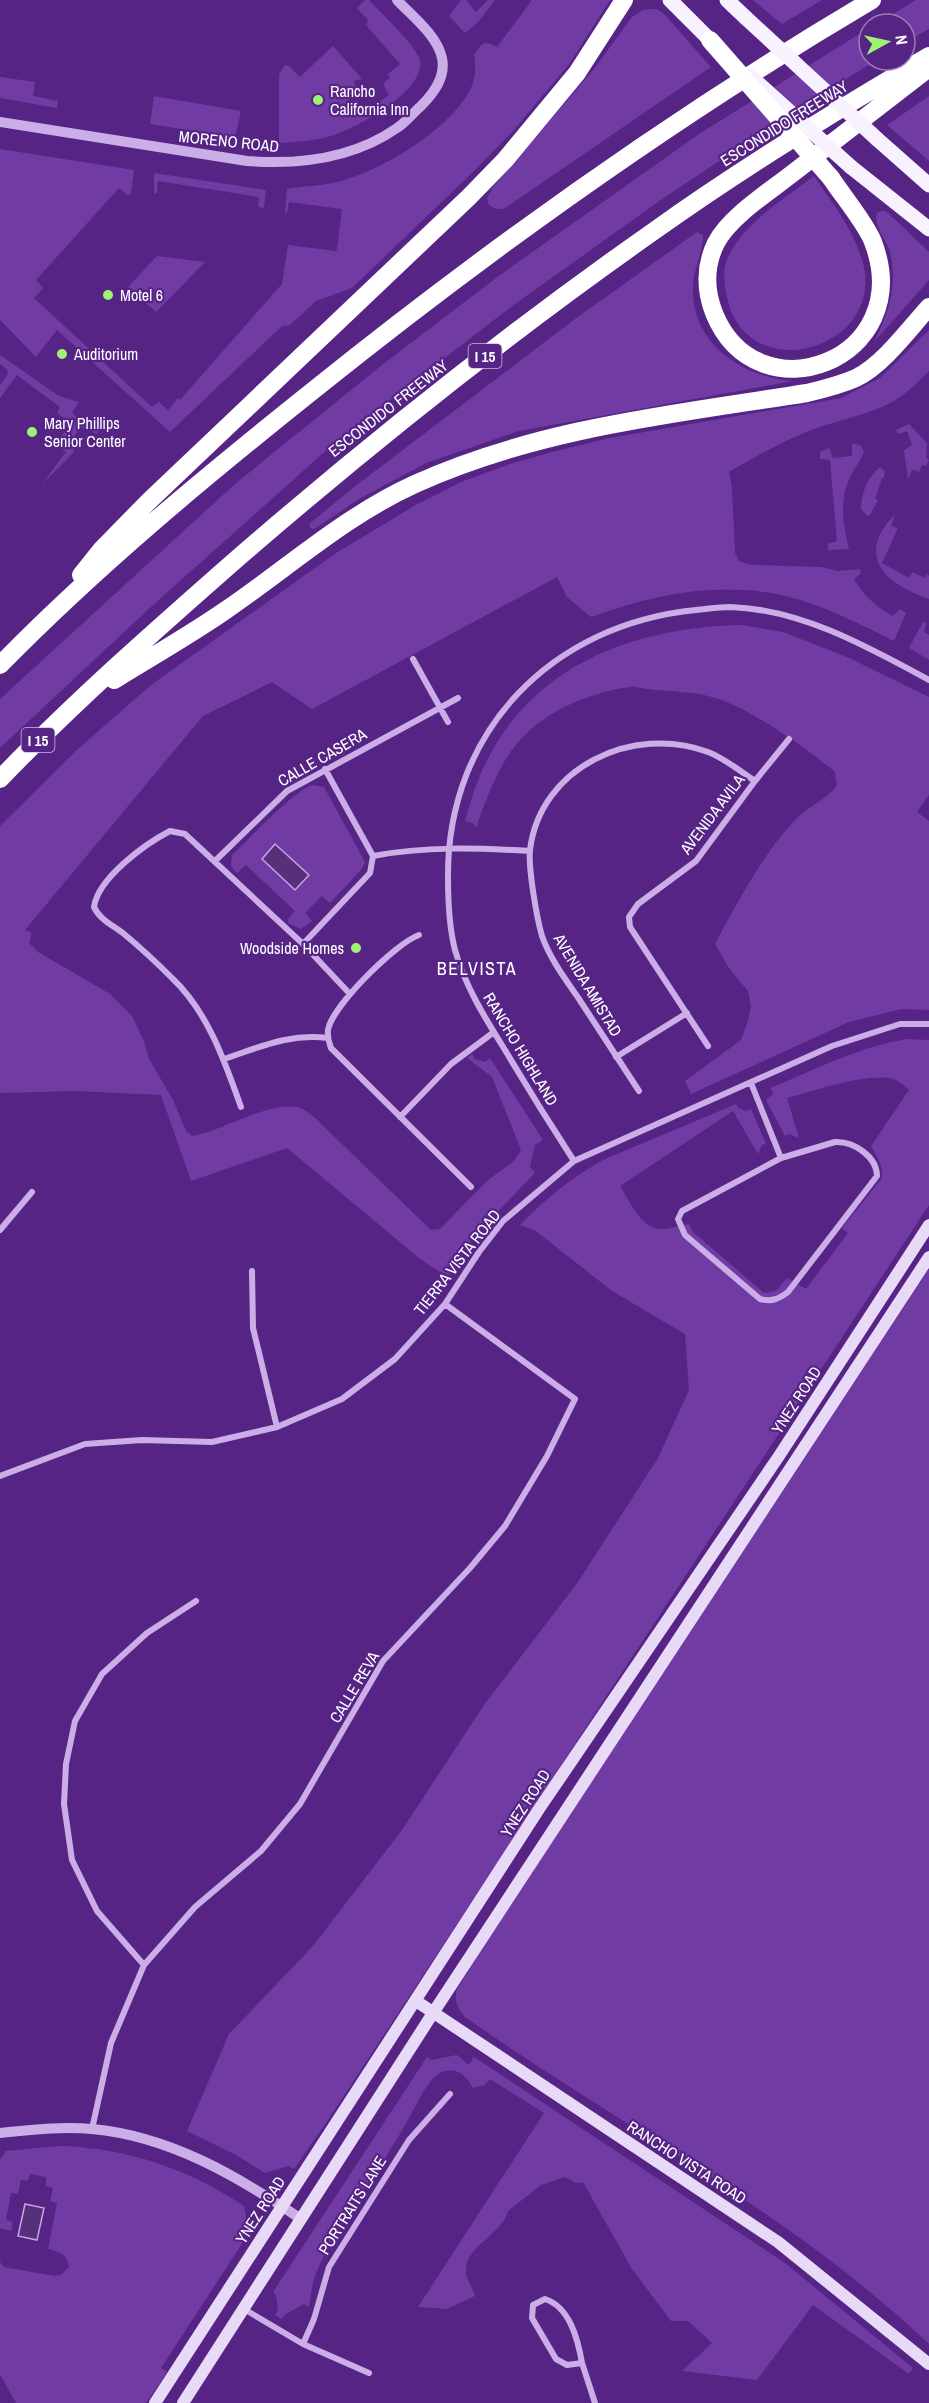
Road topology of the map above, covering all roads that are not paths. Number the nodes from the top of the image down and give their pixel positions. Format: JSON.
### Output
{"nodes":[{"id":1,"x":397,"y":0,"type":"edge"},
{"id":2,"x":624,"y":0,"type":"edge"},
{"id":3,"x":670,"y":0,"type":"edge"},
{"id":4,"x":727,"y":0,"type":"edge"},
{"id":5,"x":872,"y":0,"type":"edge"},
{"id":6,"x":710,"y":40,"type":"junction"},
{"id":7,"x":929,"y":56,"type":"edge"},
{"id":8,"x":929,"y":68,"type":"edge"},
{"id":9,"x":0,"y":123,"type":"edge"},
{"id":10,"x":929,"y":185,"type":"edge"},
{"id":11,"x":929,"y":229,"type":"edge"},
{"id":12,"x":929,"y":307,"type":"edge"},
{"id":13,"x":51,"y":614,"type":"junction"},
{"id":14,"x":413,"y":659,"type":"dead end"},
{"id":15,"x":0,"y":665,"type":"edge"},
{"id":16,"x":929,"y":680,"type":"edge"},
{"id":17,"x":458,"y":698,"type":"dead end"},
{"id":18,"x":77,"y":702,"type":"junction"},
{"id":19,"x":440,"y":707,"type":"junction"},
{"id":20,"x":448,"y":722,"type":"dead end"},
{"id":21,"x":789,"y":739,"type":"dead end"},
{"id":22,"x":325,"y":769,"type":"junction"},
{"id":23,"x":0,"y":779,"type":"edge"},
{"id":24,"x":755,"y":780,"type":"junction"},
{"id":25,"x":448,"y":848,"type":"junction"},
{"id":26,"x":530,"y":851,"type":"junction"},
{"id":27,"x":373,"y":856,"type":"junction"},
{"id":28,"x":215,"y":861,"type":"junction"},
{"id":29,"x":419,"y":935,"type":"dead end"},
{"id":30,"x":303,"y":944,"type":"junction"},
{"id":31,"x":350,"y":994,"type":"junction"},
{"id":32,"x":687,"y":1013,"type":"junction"},
{"id":33,"x":929,"y":1024,"type":"edge"},
{"id":34,"x":494,"y":1032,"type":"junction"},
{"id":35,"x":328,"y":1038,"type":"junction"},
{"id":36,"x":708,"y":1046,"type":"dead end"},
{"id":37,"x":616,"y":1057,"type":"junction"},
{"id":38,"x":224,"y":1059,"type":"junction"},
{"id":39,"x":751,"y":1083,"type":"junction"},
{"id":40,"x":639,"y":1091,"type":"dead end"},
{"id":41,"x":241,"y":1107,"type":"dead end"},
{"id":42,"x":400,"y":1117,"type":"junction"},
{"id":43,"x":782,"y":1158,"type":"junction"},
{"id":44,"x":574,"y":1161,"type":"junction"},
{"id":45,"x":471,"y":1187,"type":"dead end"},
{"id":46,"x":32,"y":1192,"type":"dead end"},
{"id":47,"x":929,"y":1225,"type":"edge"},
{"id":48,"x":0,"y":1230,"type":"edge"},
{"id":49,"x":929,"y":1257,"type":"edge"},
{"id":50,"x":252,"y":1271,"type":"dead end"},
{"id":51,"x":445,"y":1304,"type":"junction"},
{"id":52,"x":277,"y":1427,"type":"junction"},
{"id":53,"x":0,"y":1476,"type":"edge"},
{"id":54,"x":196,"y":1601,"type":"dead end"},
{"id":55,"x":144,"y":1965,"type":"junction"},
{"id":56,"x":416,"y":2001,"type":"junction"},
{"id":57,"x":433,"y":2013,"type":"junction"},
{"id":58,"x":450,"y":2094,"type":"dead end"},
{"id":59,"x":92,"y":2129,"type":"junction"},
{"id":60,"x":0,"y":2133,"type":"edge"},
{"id":61,"x":282,"y":2206,"type":"junction"},
{"id":62,"x":301,"y":2219,"type":"junction"},
{"id":63,"x":244,"y":2309,"type":"junction"},
{"id":64,"x":303,"y":2344,"type":"junction"},
{"id":65,"x":582,"y":2363,"type":"junction"},
{"id":66,"x":929,"y":2364,"type":"edge"},
{"id":67,"x":369,"y":2373,"type":"dead end"},
{"id":68,"x":155,"y":2403,"type":"edge"},
{"id":69,"x":183,"y":2403,"type":"edge"},
{"id":70,"x":595,"y":2403,"type":"edge"}],
"edges":[{"from":1,"to":9,"type":"street","name":"MORENO ROAD"},
{"from":2,"to":13,"type":"highway"},
{"from":3,"to":6,"type":"main road"},
{"from":4,"to":10,"type":"main road","bridge":true},
{"from":5,"to":13,"type":"highway"},
{"from":6,"to":8,"type":"highway","bridge":true},
{"from":6,"to":11,"type":"main road","bridge":true},
{"from":7,"to":18,"type":"highway","name":"ESCONDIDO FREEWAY","number":"I 15"},
{"from":12,"to":18,"type":"highway"},
{"from":13,"to":15,"type":"highway"},
{"from":14,"to":19,"type":"street"},
{"from":16,"to":25,"type":"street","name":"RANCHO HIGHLAND"},
{"from":17,"to":19,"type":"street","name":"CALLE CASERA"},
{"from":18,"to":23,"type":"highway","name":"ESCONDIDO FREEWAY","number":"I 15"},
{"from":19,"to":20,"type":"street"},
{"from":19,"to":22,"type":"street","name":"CALLE CASERA"},
{"from":21,"to":24,"type":"street","name":"AVENIDA AVILA"},
{"from":22,"to":27,"type":"street"},
{"from":22,"to":28,"type":"street","name":"CALLE CASERA"},
{"from":24,"to":26,"type":"street","name":"AVENIDA AMISTAD"},
{"from":24,"to":32,"type":"street","name":"AVENIDA AVILA"},
{"from":25,"to":26,"type":"street"},
{"from":25,"to":27,"type":"street"},
{"from":25,"to":34,"type":"street","name":"RANCHO HIGHLAND"},
{"from":26,"to":37,"type":"street","name":"AVENIDA AMISTAD"},
{"from":27,"to":30,"type":"street"},
{"from":28,"to":30,"type":"street"},
{"from":28,"to":38,"type":"street"},
{"from":29,"to":31,"type":"street"},
{"from":30,"to":31,"type":"street"},
{"from":31,"to":35,"type":"street"},
{"from":32,"to":36,"type":"street","name":"AVENIDA AVILA"},
{"from":32,"to":37,"type":"street"},
{"from":33,"to":39,"type":"street","name":"TIERRA VISTA ROAD"},
{"from":34,"to":42,"type":"street"},
{"from":34,"to":44,"type":"street","name":"RANCHO HIGHLAND"},
{"from":35,"to":38,"type":"street"},
{"from":35,"to":42,"type":"street"},
{"from":37,"to":40,"type":"street","name":"AVENIDA AMISTAD"},
{"from":38,"to":41,"type":"street"},
{"from":39,"to":43,"type":"street"},
{"from":39,"to":44,"type":"street","name":"TIERRA VISTA ROAD"},
{"from":42,"to":45,"type":"street"},
{"from":43,"to":43,"type":"street"},
{"from":44,"to":51,"type":"street","name":"TIERRA VISTA ROAD"},
{"from":46,"to":48,"type":"street"},
{"from":47,"to":56,"type":"main road","name":"YNEZ ROAD"},
{"from":49,"to":57,"type":"main road","name":"YNEZ ROAD"},
{"from":50,"to":52,"type":"street"},
{"from":51,"to":52,"type":"street","name":"TIERRA VISTA ROAD"},
{"from":51,"to":55,"type":"street","name":"CALLE REVA"},
{"from":52,"to":53,"type":"street","name":"TIERRA VISTA ROAD"},
{"from":54,"to":55,"type":"street"},
{"from":55,"to":59,"type":"street","name":"CALLE REVA"},
{"from":56,"to":57,"type":"main road","name":"RANCHO VISTA ROAD"},
{"from":56,"to":61,"type":"main road","name":"YNEZ ROAD"},
{"from":57,"to":62,"type":"main road","name":"YNEZ ROAD"},
{"from":57,"to":66,"type":"main road","name":"RANCHO VISTA ROAD"},
{"from":58,"to":64,"type":"street","name":"PORTRAITS LANE"},
{"from":59,"to":60,"type":"street"},
{"from":59,"to":61,"type":"street"},
{"from":61,"to":62,"type":"street"},
{"from":61,"to":68,"type":"main road","name":"YNEZ ROAD"},
{"from":62,"to":63,"type":"main road","name":"YNEZ ROAD"},
{"from":63,"to":64,"type":"street"},
{"from":63,"to":69,"type":"main road","name":"YNEZ ROAD"},
{"from":64,"to":67,"type":"street"},
{"from":65,"to":65,"type":"street"},
{"from":65,"to":70,"type":"street"}]}
